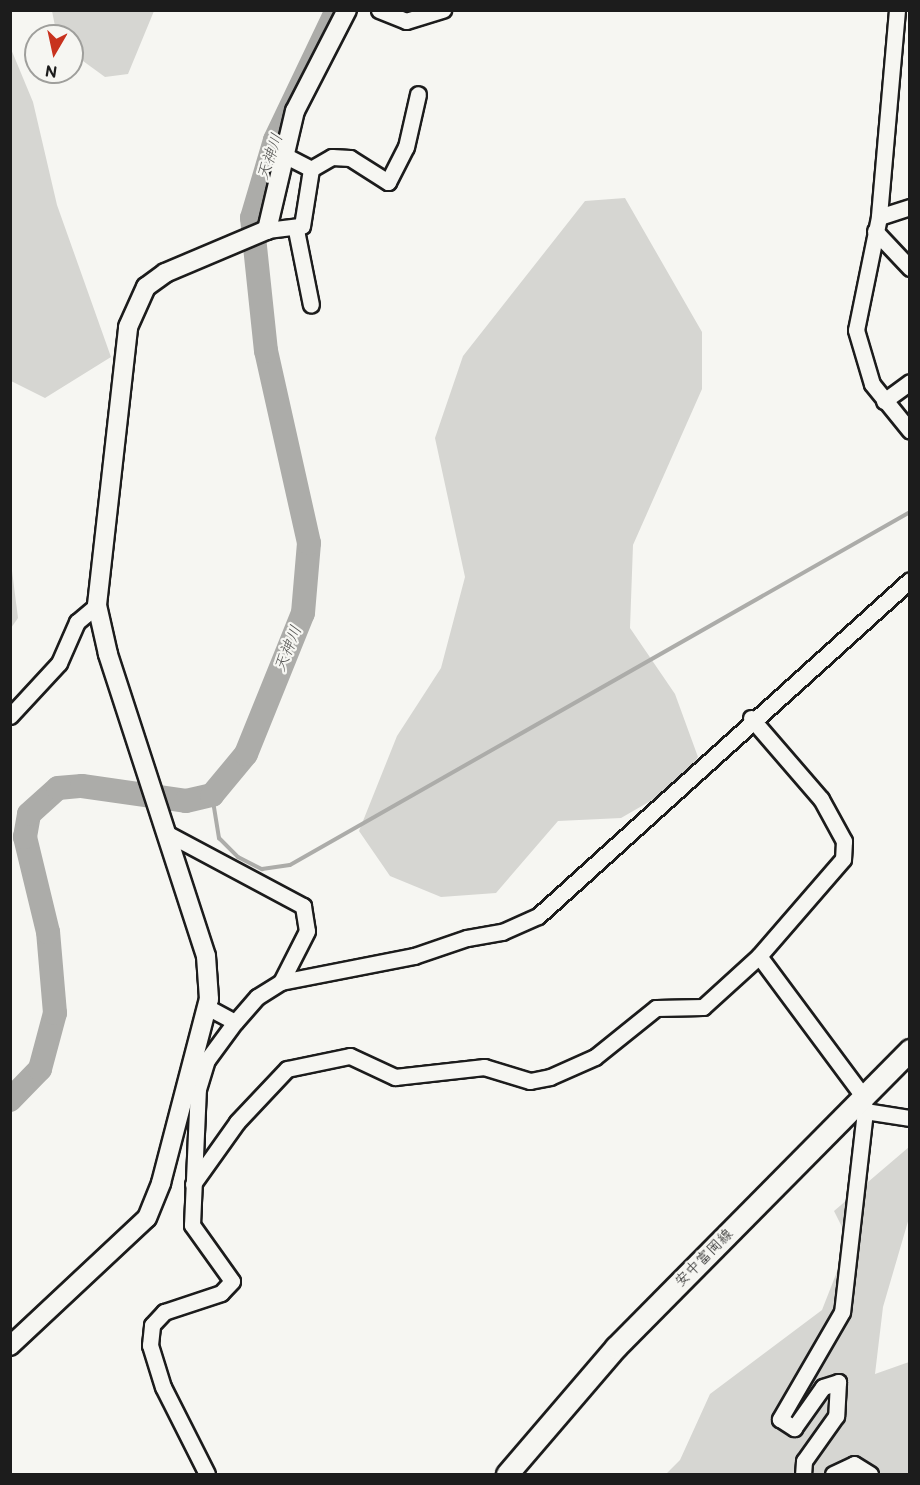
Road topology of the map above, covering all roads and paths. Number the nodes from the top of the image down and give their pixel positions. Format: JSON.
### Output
{"nodes":[{"id":1,"x":347,"y":10,"type":"edge"},
{"id":2,"x":379,"y":10,"type":"edge"},
{"id":3,"x":443,"y":10,"type":"edge"},
{"id":4,"x":897,"y":10,"type":"edge"},
{"id":5,"x":418,"y":94,"type":"dead end"},
{"id":6,"x":284,"y":155,"type":"junction"},
{"id":7,"x":312,"y":169,"type":"junction"},
{"id":8,"x":909,"y":207,"type":"edge"},
{"id":9,"x":877,"y":224,"type":"junction"},
{"id":10,"x":296,"y":230,"type":"junction"},
{"id":11,"x":264,"y":232,"type":"junction"},
{"id":12,"x":909,"y":268,"type":"edge"},
{"id":13,"x":311,"y":305,"type":"dead end"},
{"id":14,"x":909,"y":382,"type":"edge"},
{"id":15,"x":885,"y":401,"type":"junction"},
{"id":16,"x":909,"y":431,"type":"edge"},
{"id":17,"x":909,"y":580,"type":"edge"},
{"id":18,"x":97,"y":604,"type":"junction"},
{"id":19,"x":10,"y":716,"type":"edge"},
{"id":20,"x":751,"y":718,"type":"junction"},
{"id":21,"x":171,"y":835,"type":"junction"},
{"id":22,"x":759,"y":956,"type":"junction"},
{"id":23,"x":281,"y":982,"type":"junction"},
{"id":24,"x":207,"y":1007,"type":"junction"},
{"id":25,"x":235,"y":1023,"type":"junction"},
{"id":26,"x":909,"y":1050,"type":"edge"},
{"id":27,"x":864,"y":1104,"type":"junction"},
{"id":28,"x":909,"y":1118,"type":"edge"},
{"id":29,"x":193,"y":1184,"type":"junction"},
{"id":30,"x":10,"y":1346,"type":"edge"},
{"id":31,"x":207,"y":1474,"type":"edge"},
{"id":32,"x":507,"y":1474,"type":"edge"},
{"id":33,"x":803,"y":1474,"type":"edge"},
{"id":34,"x":833,"y":1474,"type":"edge"},
{"id":35,"x":870,"y":1474,"type":"edge"}],
"edges":[{"from":1,"to":6,"type":"street"},
{"from":2,"to":3,"type":"street"},
{"from":4,"to":9,"type":"street"},
{"from":5,"to":7,"type":"street"},
{"from":6,"to":7,"type":"street"},
{"from":6,"to":11,"type":"street"},
{"from":7,"to":10,"type":"street"},
{"from":8,"to":9,"type":"street"},
{"from":9,"to":12,"type":"street"},
{"from":9,"to":15,"type":"street"},
{"from":10,"to":11,"type":"street"},
{"from":10,"to":13,"type":"street"},
{"from":11,"to":18,"type":"street"},
{"from":14,"to":15,"type":"street"},
{"from":15,"to":16,"type":"street"},
{"from":17,"to":20,"type":"street"},
{"from":18,"to":19,"type":"street"},
{"from":18,"to":21,"type":"street"},
{"from":20,"to":22,"type":"street"},
{"from":20,"to":23,"type":"street"},
{"from":21,"to":23,"type":"street"},
{"from":21,"to":24,"type":"street"},
{"from":22,"to":27,"type":"street"},
{"from":22,"to":29,"type":"street"},
{"from":23,"to":25,"type":"street"},
{"from":24,"to":25,"type":"street"},
{"from":24,"to":30,"type":"street"},
{"from":25,"to":29,"type":"street"},
{"from":26,"to":27,"type":"main road","name":"安中富岡線"},
{"from":27,"to":28,"type":"street"},
{"from":27,"to":32,"type":"main road","name":"安中富岡線"},
{"from":27,"to":33,"type":"street"},
{"from":29,"to":31,"type":"street"},
{"from":34,"to":35,"type":"street"}]}
